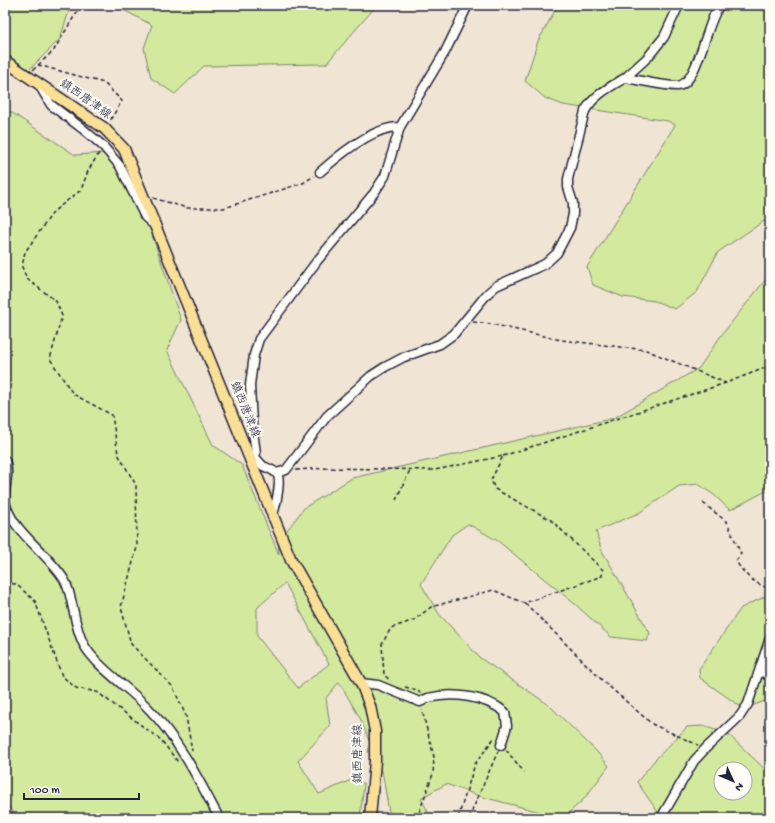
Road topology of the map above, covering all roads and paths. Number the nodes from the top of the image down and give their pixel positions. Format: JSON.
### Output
{"nodes":[{"id":1,"x":81,"y":5,"type":"edge"},
{"id":2,"x":468,"y":5,"type":"edge"},
{"id":3,"x":679,"y":5,"type":"edge"},
{"id":4,"x":720,"y":5,"type":"edge"},
{"id":5,"x":5,"y":61,"type":"edge"},
{"id":6,"x":38,"y":65,"type":"junction"},
{"id":7,"x":27,"y":76,"type":"junction"},
{"id":8,"x":625,"y":78,"type":"junction"},
{"id":9,"x":38,"y":83,"type":"junction"},
{"id":10,"x":400,"y":127,"type":"junction"},
{"id":11,"x":104,"y":128,"type":"junction"},
{"id":12,"x":103,"y":146,"type":"junction"},
{"id":13,"x":320,"y":172,"type":"joint"},
{"id":14,"x":142,"y":190,"type":"junction"},
{"id":15,"x":158,"y":230,"type":"junction"},
{"id":16,"x":465,"y":322,"type":"junction"},
{"id":17,"x":770,"y":366,"type":"edge"},
{"id":18,"x":726,"y":383,"type":"junction"},
{"id":19,"x":503,"y":456,"type":"junction"},
{"id":20,"x":252,"y":457,"type":"junction"},
{"id":21,"x":5,"y":460,"type":"edge"},
{"id":22,"x":286,"y":470,"type":"junction"},
{"id":23,"x":410,"y":470,"type":"junction"},
{"id":24,"x":277,"y":474,"type":"junction"},
{"id":25,"x":396,"y":500,"type":"dead end"},
{"id":26,"x":703,"y":503,"type":"dead end"},
{"id":27,"x":272,"y":517,"type":"junction"},
{"id":28,"x":5,"y":583,"type":"edge"},
{"id":29,"x":770,"y":589,"type":"edge"},
{"id":30,"x":524,"y":603,"type":"junction"},
{"id":31,"x":770,"y":638,"type":"edge"},
{"id":32,"x":760,"y":670,"type":"junction"},
{"id":33,"x":770,"y":677,"type":"edge"},
{"id":34,"x":361,"y":683,"type":"junction"},
{"id":35,"x":393,"y":683,"type":"dead end"},
{"id":36,"x":399,"y":685,"type":"dead end"},
{"id":37,"x":423,"y":700,"type":"junction"},
{"id":38,"x":495,"y":736,"type":"dead end"},
{"id":39,"x":501,"y":745,"type":"junction"},
{"id":40,"x":706,"y":748,"type":"junction"},
{"id":41,"x":192,"y":753,"type":"dead end"},
{"id":42,"x":179,"y":762,"type":"dead end"},
{"id":43,"x":524,"y":772,"type":"dead end"},
{"id":44,"x":12,"y":818,"type":"edge"},
{"id":45,"x":25,"y":818,"type":"edge"},
{"id":46,"x":219,"y":818,"type":"edge"},
{"id":47,"x":370,"y":818,"type":"edge"},
{"id":48,"x":417,"y":818,"type":"edge"},
{"id":49,"x":458,"y":818,"type":"edge"},
{"id":50,"x":469,"y":818,"type":"edge"},
{"id":51,"x":661,"y":818,"type":"edge"}],
"edges":[{"from":1,"to":6,"type":"path"},
{"from":2,"to":10,"type":"street"},
{"from":3,"to":8,"type":"street"},
{"from":4,"to":8,"type":"street"},
{"from":5,"to":7,"type":"main road","name":"鎮西唐津線"},
{"from":6,"to":7,"type":"path"},
{"from":6,"to":11,"type":"path"},
{"from":7,"to":9,"type":"main road","name":"鎮西唐津線"},
{"from":8,"to":16,"type":"street"},
{"from":9,"to":11,"type":"main road","name":"鎮西唐津線"},
{"from":9,"to":12,"type":"street"},
{"from":10,"to":13,"type":"street"},
{"from":10,"to":20,"type":"street"},
{"from":11,"to":14,"type":"main road","name":"鎮西唐津線"},
{"from":12,"to":15,"type":"street"},
{"from":12,"to":41,"type":"path"},
{"from":13,"to":14,"type":"path"},
{"from":14,"to":15,"type":"main road","name":"鎮西唐津線"},
{"from":15,"to":20,"type":"main road","name":"鎮西唐津線"},
{"from":16,"to":18,"type":"path"},
{"from":16,"to":22,"type":"street"},
{"from":17,"to":18,"type":"path"},
{"from":18,"to":19,"type":"path"},
{"from":19,"to":23,"type":"path"},
{"from":19,"to":30,"type":"path"},
{"from":20,"to":24,"type":"street"},
{"from":20,"to":27,"type":"main road","name":"鎮西唐津線"},
{"from":21,"to":46,"type":"street"},
{"from":22,"to":23,"type":"path"},
{"from":22,"to":24,"type":"street"},
{"from":23,"to":25,"type":"path"},
{"from":24,"to":27,"type":"street"},
{"from":26,"to":29,"type":"path"},
{"from":27,"to":34,"type":"main road","name":"鎮西唐津線"},
{"from":28,"to":42,"type":"path"},
{"from":30,"to":35,"type":"path"},
{"from":30,"to":40,"type":"path"},
{"from":31,"to":32,"type":"street"},
{"from":32,"to":33,"type":"street"},
{"from":32,"to":40,"type":"street"},
{"from":34,"to":37,"type":"street"},
{"from":34,"to":47,"type":"main road","name":"鎮西唐津線"},
{"from":36,"to":37,"type":"path"},
{"from":37,"to":39,"type":"street"},
{"from":37,"to":48,"type":"path"},
{"from":38,"to":49,"type":"path"},
{"from":39,"to":43,"type":"path"},
{"from":39,"to":50,"type":"path"},
{"from":40,"to":51,"type":"street"},
{"from":44,"to":45,"type":"path"}]}
